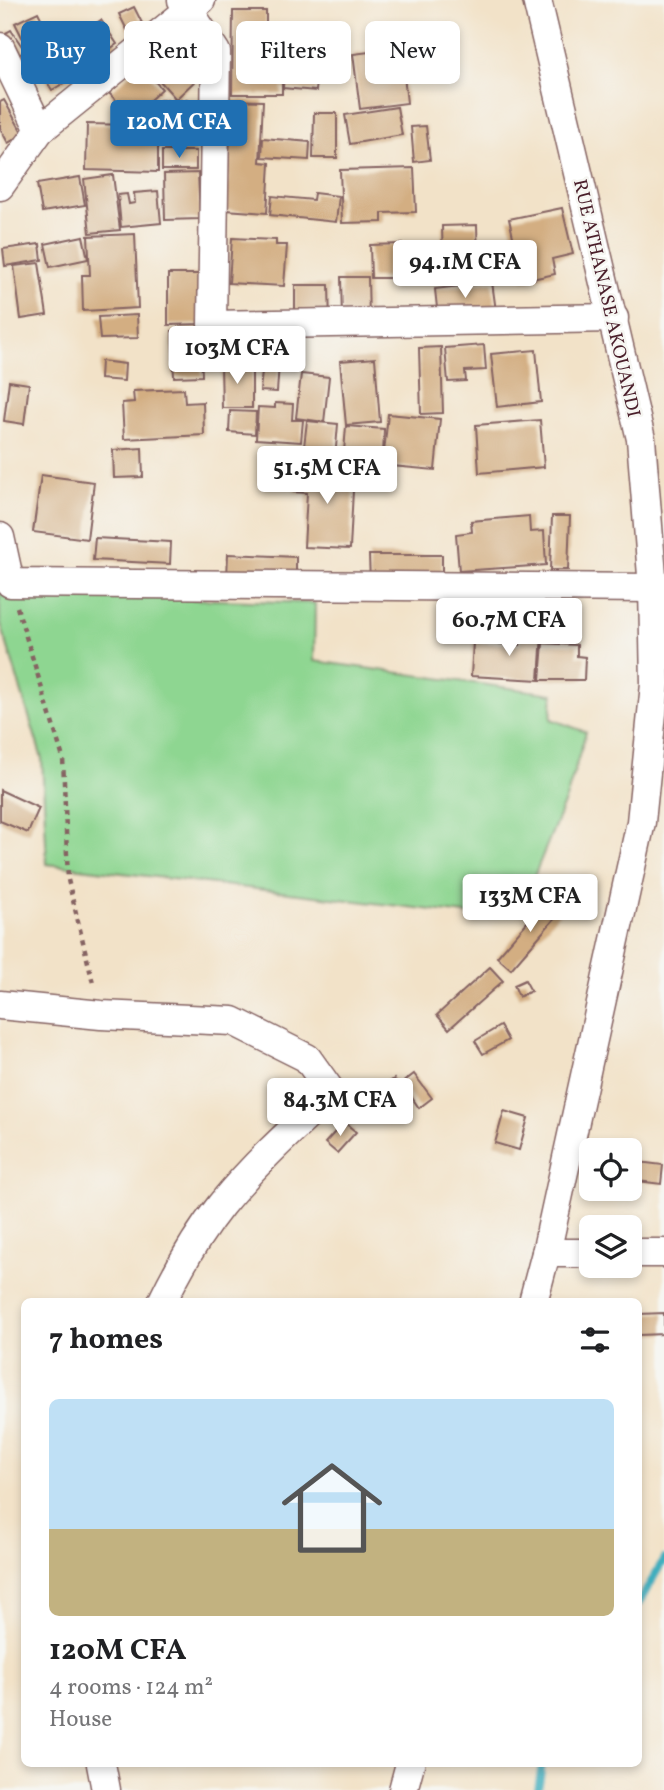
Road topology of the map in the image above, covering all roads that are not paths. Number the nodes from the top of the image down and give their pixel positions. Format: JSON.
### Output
{"nodes":[{"id":1,"x":537,"y":0,"type":"edge"},
{"id":2,"x":191,"y":4,"type":"edge"},
{"id":3,"x":0,"y":47,"type":"edge"},
{"id":4,"x":40,"y":130,"type":"junction"},
{"id":5,"x":0,"y":186,"type":"edge"},
{"id":6,"x":614,"y":318,"type":"junction"},
{"id":7,"x":0,"y":537,"type":"edge"},
{"id":8,"x":653,"y":588,"type":"junction"},
{"id":9,"x":0,"y":1005,"type":"edge"},
{"id":10,"x":579,"y":1253,"type":"edge"},
{"id":11,"x":642,"y":1253,"type":"edge"},
{"id":12,"x":664,"y":1253,"type":"edge"},
{"id":13,"x":546,"y":1254,"type":"junction"},
{"id":14,"x":164,"y":1298,"type":"edge"},
{"id":15,"x":534,"y":1298,"type":"edge"},
{"id":16,"x":102,"y":1767,"type":"edge"},
{"id":17,"x":409,"y":1767,"type":"edge"},
{"id":18,"x":106,"y":1790,"type":"edge"},
{"id":19,"x":403,"y":1790,"type":"edge"}],
"edges":[{"from":1,"to":6,"type":"street","name":"RUE ATHANASE AKOUANDI"},
{"from":2,"to":4,"type":"street"},
{"from":2,"to":6,"type":"street"},
{"from":3,"to":4,"type":"street"},
{"from":4,"to":5,"type":"street"},
{"from":6,"to":8,"type":"street","name":"RUE ATHANASE AKOUANDI"},
{"from":7,"to":8,"type":"street"},
{"from":8,"to":13,"type":"street","name":"RUE ATHANASE AKOUANDI"},
{"from":9,"to":14,"type":"street"},
{"from":10,"to":13,"type":"street"},
{"from":11,"to":12,"type":"street"},
{"from":13,"to":15,"type":"street","name":"RUE ATHANASE AKOUANDI"},
{"from":16,"to":18,"type":"street"},
{"from":17,"to":19,"type":"street"}]}
